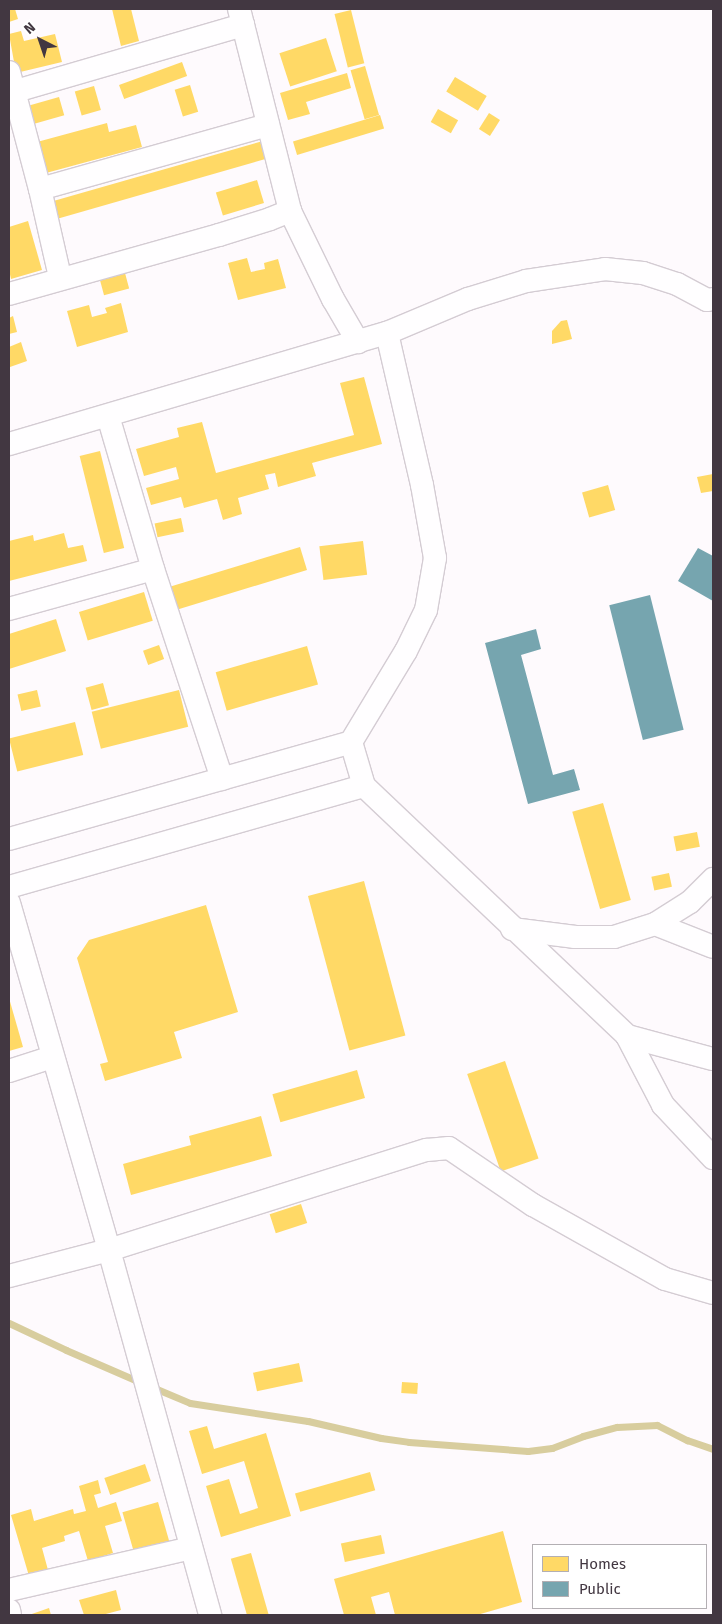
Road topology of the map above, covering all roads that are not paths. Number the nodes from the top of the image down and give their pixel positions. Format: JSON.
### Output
{"nodes":[{"id":1,"x":241,"y":17,"type":"edge"},
{"id":2,"x":10,"y":86,"type":"edge"},
{"id":3,"x":268,"y":125,"type":"junction"},
{"id":4,"x":40,"y":189,"type":"junction"},
{"id":5,"x":290,"y":211,"type":"junction"},
{"id":6,"x":60,"y":278,"type":"junction"},
{"id":7,"x":9,"y":294,"type":"edge"},
{"id":8,"x":713,"y":299,"type":"edge"},
{"id":9,"x":387,"y":333,"type":"junction"},
{"id":10,"x":358,"y":342,"type":"junction"},
{"id":11,"x":108,"y":416,"type":"junction"},
{"id":12,"x":9,"y":444,"type":"edge"},
{"id":13,"x":153,"y":569,"type":"junction"},
{"id":14,"x":9,"y":609,"type":"edge"},
{"id":15,"x":351,"y":742,"type":"junction"},
{"id":16,"x":222,"y":779,"type":"junction"},
{"id":17,"x":364,"y":786,"type":"junction"},
{"id":18,"x":9,"y":839,"type":"edge"},
{"id":19,"x":713,"y":879,"type":"edge"},
{"id":20,"x":9,"y":887,"type":"edge"},
{"id":21,"x":9,"y":903,"type":"edge"},
{"id":22,"x":655,"y":924,"type":"junction"},
{"id":23,"x":512,"y":929,"type":"junction"},
{"id":24,"x":713,"y":947,"type":"edge"},
{"id":25,"x":627,"y":1036,"type":"junction"},
{"id":26,"x":52,"y":1057,"type":"junction"},
{"id":27,"x":713,"y":1059,"type":"edge"},
{"id":28,"x":9,"y":1071,"type":"edge"},
{"id":29,"x":713,"y":1158,"type":"edge"},
{"id":30,"x":109,"y":1250,"type":"junction"},
{"id":31,"x":9,"y":1276,"type":"edge"},
{"id":32,"x":713,"y":1293,"type":"edge"},
{"id":33,"x":191,"y":1548,"type":"junction"},
{"id":34,"x":9,"y":1590,"type":"edge"},
{"id":35,"x":9,"y":1610,"type":"edge"},
{"id":36,"x":10,"y":1615,"type":"edge"},
{"id":37,"x":210,"y":1615,"type":"edge"}],
"edges":[{"from":1,"to":2,"type":"street"},
{"from":1,"to":3,"type":"street"},
{"from":2,"to":4,"type":"street"},
{"from":3,"to":4,"type":"street"},
{"from":3,"to":5,"type":"street"},
{"from":4,"to":6,"type":"street"},
{"from":5,"to":6,"type":"street"},
{"from":5,"to":10,"type":"street"},
{"from":6,"to":7,"type":"street"},
{"from":8,"to":9,"type":"street"},
{"from":9,"to":10,"type":"street"},
{"from":9,"to":15,"type":"street"},
{"from":10,"to":11,"type":"street"},
{"from":11,"to":12,"type":"street"},
{"from":11,"to":13,"type":"street"},
{"from":13,"to":14,"type":"street"},
{"from":13,"to":16,"type":"street"},
{"from":15,"to":16,"type":"street"},
{"from":15,"to":17,"type":"street"},
{"from":16,"to":18,"type":"street"},
{"from":17,"to":20,"type":"street"},
{"from":17,"to":23,"type":"street"},
{"from":19,"to":22,"type":"street"},
{"from":21,"to":26,"type":"street"},
{"from":22,"to":23,"type":"street"},
{"from":22,"to":24,"type":"street"},
{"from":23,"to":25,"type":"street"},
{"from":25,"to":27,"type":"street"},
{"from":25,"to":29,"type":"street"},
{"from":26,"to":28,"type":"street"},
{"from":26,"to":30,"type":"street"},
{"from":30,"to":31,"type":"street"},
{"from":30,"to":32,"type":"street"},
{"from":30,"to":33,"type":"street"},
{"from":33,"to":34,"type":"street"},
{"from":33,"to":37,"type":"street"},
{"from":35,"to":36,"type":"street"}]}
